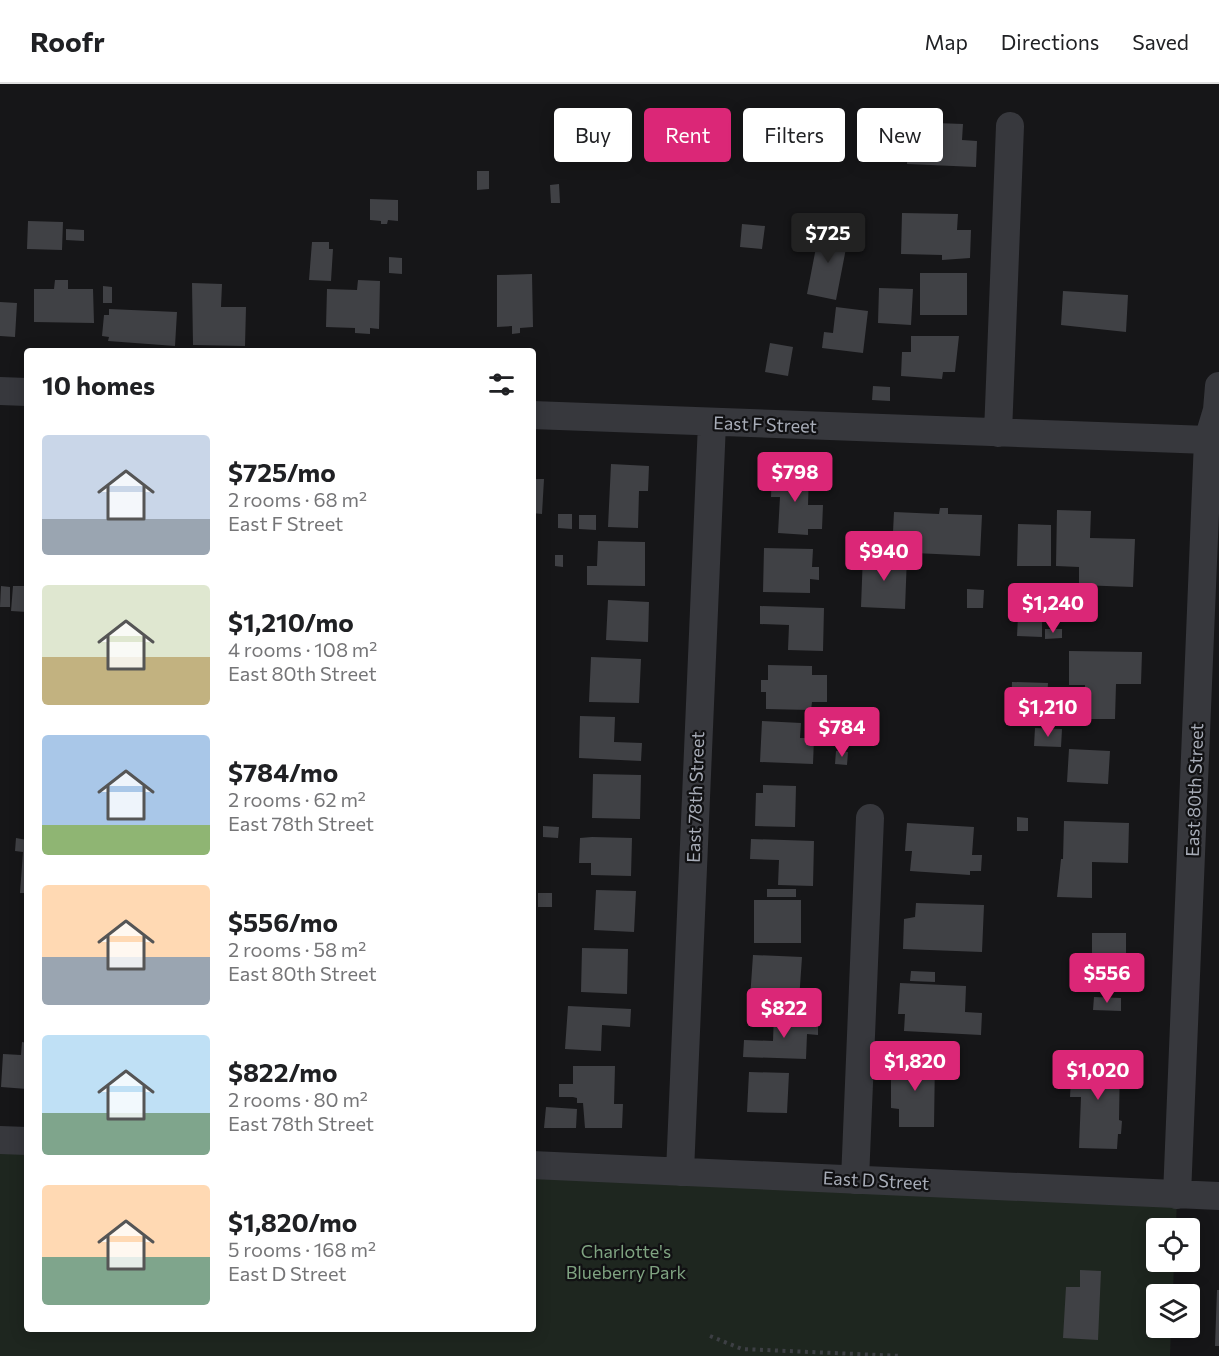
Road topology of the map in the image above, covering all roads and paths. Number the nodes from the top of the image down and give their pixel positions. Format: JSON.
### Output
{"nodes":[{"id":1,"x":1010,"y":126,"type":"dead end"},
{"id":2,"x":1219,"y":386,"type":"edge"},
{"id":3,"x":0,"y":391,"type":"edge"},
{"id":4,"x":24,"y":392,"type":"edge"},
{"id":5,"x":536,"y":415,"type":"edge"},
{"id":6,"x":712,"y":423,"type":"junction"},
{"id":7,"x":998,"y":433,"type":"junction"},
{"id":8,"x":1214,"y":437,"type":"edge"},
{"id":9,"x":870,"y":818,"type":"dead end"},
{"id":10,"x":0,"y":1140,"type":"edge"},
{"id":11,"x":24,"y":1141,"type":"edge"},
{"id":12,"x":536,"y":1165,"type":"edge"},
{"id":13,"x":681,"y":1172,"type":"junction"},
{"id":14,"x":855,"y":1180,"type":"junction"},
{"id":15,"x":1177,"y":1195,"type":"junction"},
{"id":16,"x":1219,"y":1196,"type":"edge"},
{"id":17,"x":710,"y":1336,"type":"dead end"},
{"id":18,"x":902,"y":1356,"type":"edge"}],
"edges":[{"from":1,"to":7,"type":"street"},
{"from":2,"to":8,"type":"street","name":"East 80th Street"},
{"from":3,"to":4,"type":"street"},
{"from":5,"to":6,"type":"street","name":"East F Street"},
{"from":6,"to":7,"type":"street","name":"East F Street"},
{"from":6,"to":13,"type":"street","name":"East 78th Street"},
{"from":7,"to":8,"type":"street","name":"East F Street"},
{"from":8,"to":15,"type":"street","name":"East 80th Street"},
{"from":9,"to":14,"type":"street"},
{"from":10,"to":11,"type":"street"},
{"from":12,"to":13,"type":"street","name":"East D Street"},
{"from":13,"to":14,"type":"street","name":"East D Street"},
{"from":14,"to":15,"type":"street","name":"East D Street"},
{"from":15,"to":16,"type":"street","name":"East D Street"},
{"from":17,"to":18,"type":"path"}]}
